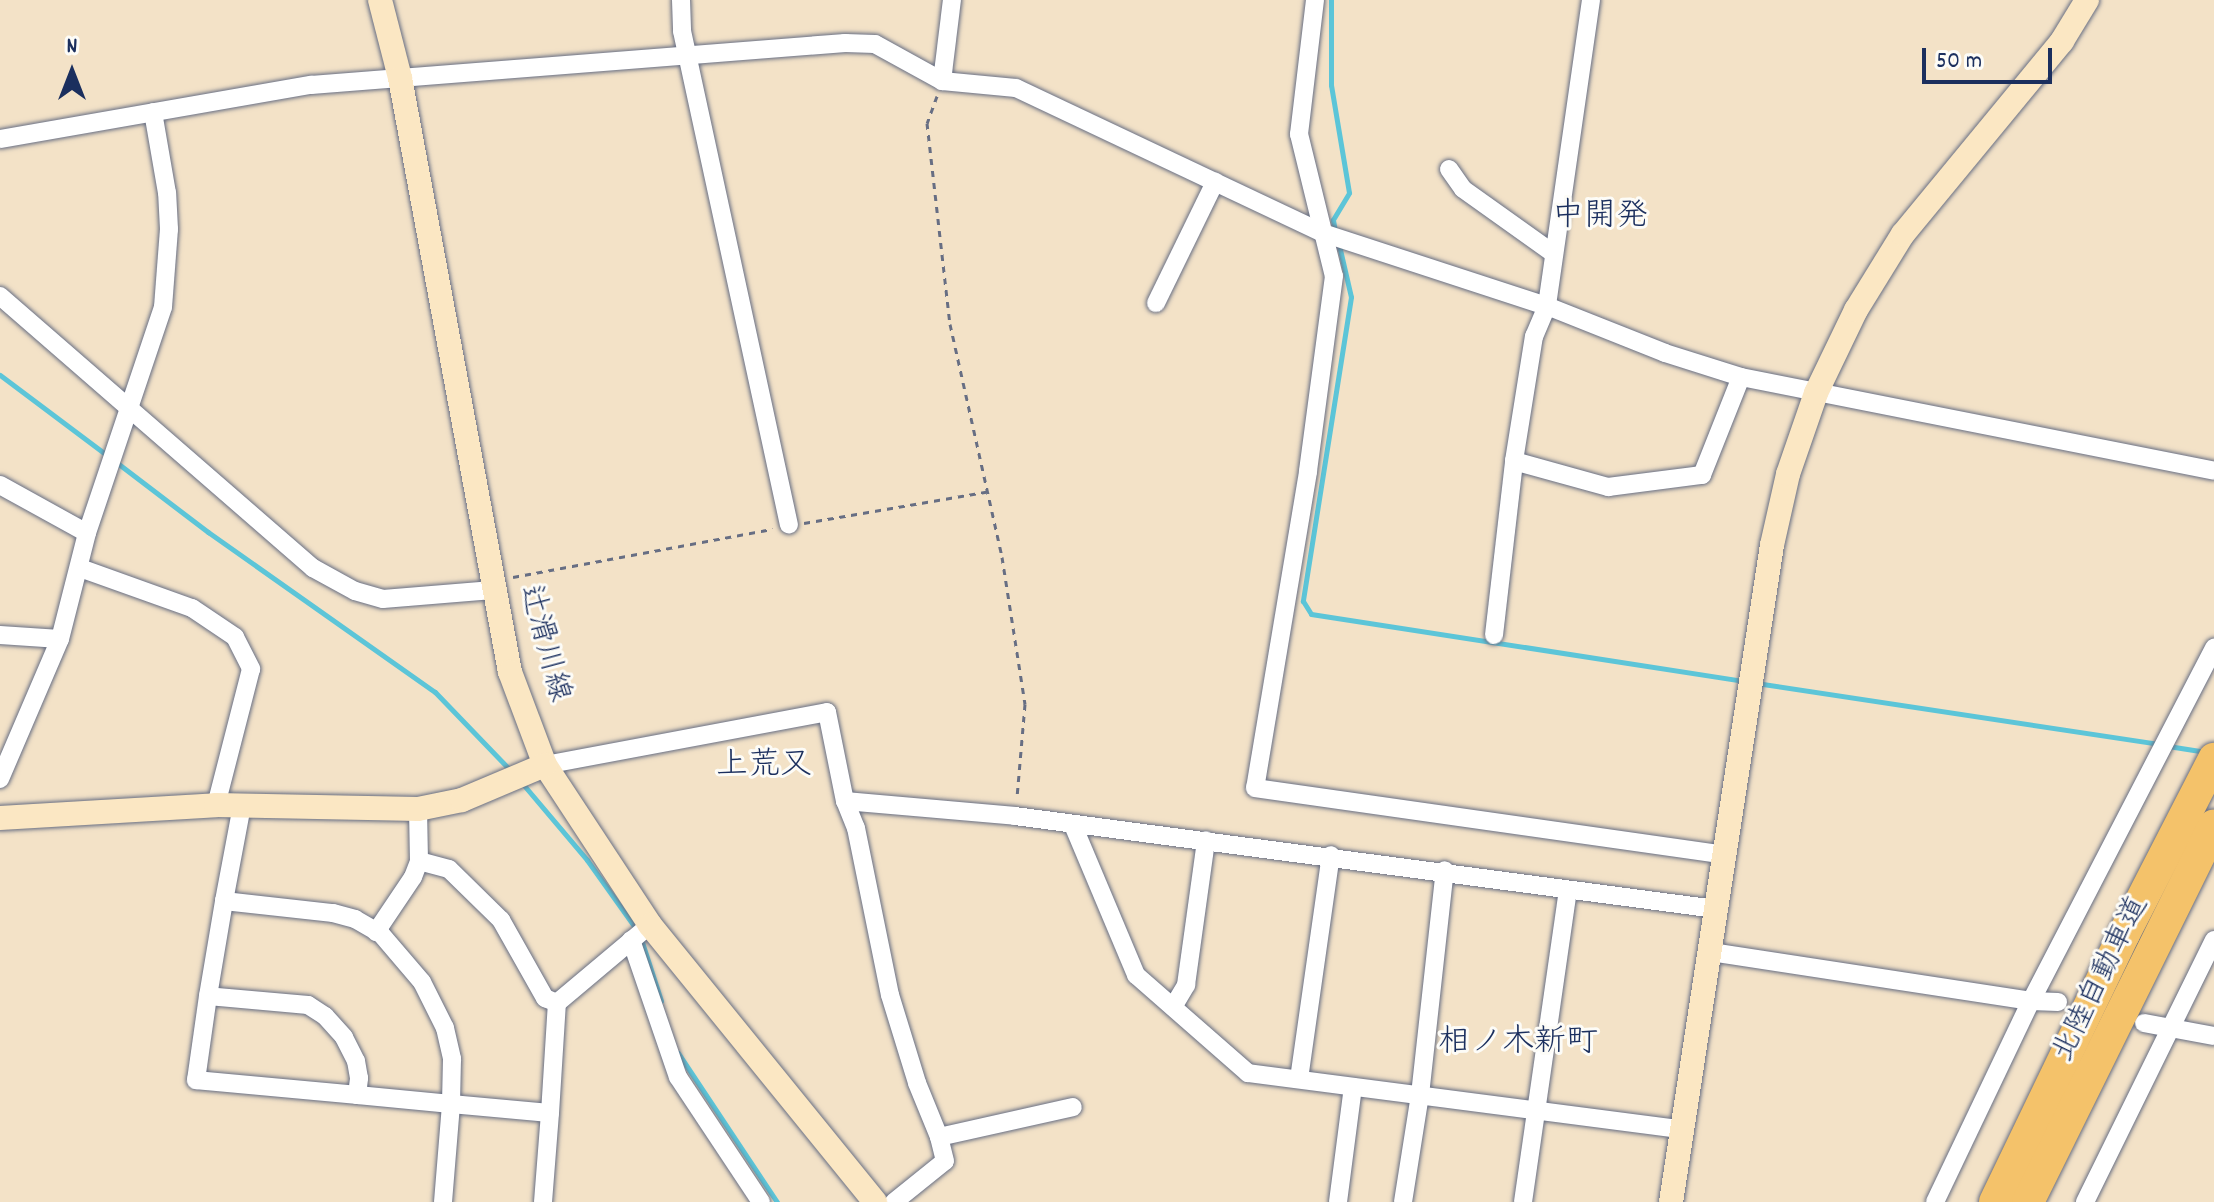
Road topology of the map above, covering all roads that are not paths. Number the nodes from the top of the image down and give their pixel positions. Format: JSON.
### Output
{"nodes":[{"id":1,"x":380,"y":0,"type":"edge"},
{"id":2,"x":681,"y":0,"type":"edge"},
{"id":3,"x":952,"y":0,"type":"edge"},
{"id":4,"x":1315,"y":0,"type":"edge"},
{"id":5,"x":1591,"y":0,"type":"edge"},
{"id":6,"x":2087,"y":0,"type":"edge"},
{"id":7,"x":688,"y":54,"type":"junction"},
{"id":8,"x":400,"y":78,"type":"junction"},
{"id":9,"x":942,"y":81,"type":"junction"},
{"id":10,"x":153,"y":112,"type":"junction"},
{"id":11,"x":0,"y":139,"type":"edge"},
{"id":12,"x":1449,"y":169,"type":"dead end"},
{"id":13,"x":1215,"y":182,"type":"junction"},
{"id":14,"x":1323,"y":233,"type":"junction"},
{"id":15,"x":1554,"y":254,"type":"junction"},
{"id":16,"x":0,"y":296,"type":"edge"},
{"id":17,"x":1156,"y":303,"type":"dead end"},
{"id":18,"x":1547,"y":306,"type":"junction"},
{"id":19,"x":1741,"y":377,"type":"junction"},
{"id":20,"x":1816,"y":393,"type":"junction"},
{"id":21,"x":128,"y":405,"type":"junction"},
{"id":22,"x":1514,"y":461,"type":"junction"},
{"id":23,"x":2214,"y":471,"type":"edge"},
{"id":24,"x":0,"y":485,"type":"edge"},
{"id":25,"x":789,"y":525,"type":"road end"},
{"id":26,"x":87,"y":533,"type":"junction"},
{"id":27,"x":80,"y":568,"type":"junction"},
{"id":28,"x":493,"y":590,"type":"junction"},
{"id":29,"x":0,"y":635,"type":"edge"},
{"id":30,"x":1494,"y":635,"type":"dead end"},
{"id":31,"x":60,"y":639,"type":"junction"},
{"id":32,"x":2214,"y":648,"type":"edge"},
{"id":33,"x":2214,"y":759,"type":"edge"},
{"id":34,"x":545,"y":765,"type":"junction"},
{"id":35,"x":0,"y":779,"type":"edge"},
{"id":36,"x":845,"y":801,"type":"junction"},
{"id":37,"x":216,"y":805,"type":"junction"},
{"id":38,"x":242,"y":806,"type":"junction"},
{"id":39,"x":418,"y":809,"type":"junction"},
{"id":40,"x":0,"y":818,"type":"edge"},
{"id":41,"x":1073,"y":825,"type":"junction"},
{"id":42,"x":2214,"y":825,"type":"edge"},
{"id":43,"x":1206,"y":840,"type":"junction"},
{"id":44,"x":1331,"y":855,"type":"junction"},
{"id":45,"x":1725,"y":855,"type":"junction"},
{"id":46,"x":419,"y":861,"type":"junction"},
{"id":47,"x":1445,"y":870,"type":"junction"},
{"id":48,"x":1568,"y":890,"type":"junction"},
{"id":49,"x":224,"y":901,"type":"junction"},
{"id":50,"x":1716,"y":909,"type":"junction"},
{"id":51,"x":376,"y":932,"type":"junction"},
{"id":52,"x":640,"y":932,"type":"junction"},
{"id":53,"x":2214,"y":940,"type":"edge"},
{"id":54,"x":1711,"y":952,"type":"junction"},
{"id":55,"x":208,"y":996,"type":"junction"},
{"id":56,"x":2031,"y":1001,"type":"junction"},
{"id":57,"x":2058,"y":1002,"type":"dead end"},
{"id":58,"x":557,"y":1003,"type":"junction"},
{"id":59,"x":1173,"y":1007,"type":"junction"},
{"id":60,"x":2144,"y":1023,"type":"dead end"},
{"id":61,"x":2168,"y":1029,"type":"junction"},
{"id":62,"x":2214,"y":1036,"type":"edge"},
{"id":63,"x":1299,"y":1079,"type":"junction"},
{"id":64,"x":1353,"y":1087,"type":"junction"},
{"id":65,"x":357,"y":1095,"type":"junction"},
{"id":66,"x":1420,"y":1095,"type":"junction"},
{"id":67,"x":451,"y":1104,"type":"junction"},
{"id":68,"x":1073,"y":1107,"type":"dead end"},
{"id":69,"x":1536,"y":1110,"type":"junction"},
{"id":70,"x":550,"y":1113,"type":"junction"},
{"id":71,"x":1682,"y":1129,"type":"junction"},
{"id":72,"x":939,"y":1137,"type":"junction"},
{"id":73,"x":443,"y":1202,"type":"edge"},
{"id":74,"x":543,"y":1202,"type":"edge"},
{"id":75,"x":761,"y":1202,"type":"edge"},
{"id":76,"x":875,"y":1202,"type":"edge"},
{"id":77,"x":894,"y":1202,"type":"edge"},
{"id":78,"x":1338,"y":1202,"type":"edge"},
{"id":79,"x":1403,"y":1202,"type":"edge"},
{"id":80,"x":1523,"y":1202,"type":"edge"},
{"id":81,"x":1671,"y":1202,"type":"edge"},
{"id":82,"x":1935,"y":1202,"type":"edge"},
{"id":83,"x":1995,"y":1202,"type":"edge"},
{"id":84,"x":2028,"y":1202,"type":"edge"},
{"id":85,"x":2085,"y":1202,"type":"edge"}],
"edges":[{"from":1,"to":8,"type":"street","name":"辻滑川線"},
{"from":2,"to":7,"type":"street"},
{"from":3,"to":9,"type":"street"},
{"from":4,"to":14,"type":"street"},
{"from":5,"to":15,"type":"street"},
{"from":6,"to":20,"type":"street"},
{"from":7,"to":8,"type":"street"},
{"from":7,"to":9,"type":"street"},
{"from":7,"to":25,"type":"street"},
{"from":8,"to":10,"type":"street"},
{"from":8,"to":28,"type":"street","name":"辻滑川線"},
{"from":9,"to":13,"type":"street"},
{"from":10,"to":11,"type":"street"},
{"from":10,"to":21,"type":"street"},
{"from":12,"to":15,"type":"street"},
{"from":13,"to":14,"type":"street"},
{"from":13,"to":17,"type":"street"},
{"from":14,"to":18,"type":"street"},
{"from":14,"to":45,"type":"street"},
{"from":15,"to":18,"type":"street"},
{"from":16,"to":21,"type":"street"},
{"from":18,"to":19,"type":"street"},
{"from":18,"to":22,"type":"street"},
{"from":19,"to":20,"type":"street"},
{"from":19,"to":22,"type":"street"},
{"from":20,"to":23,"type":"street"},
{"from":20,"to":45,"type":"street"},
{"from":21,"to":26,"type":"street"},
{"from":21,"to":28,"type":"street"},
{"from":22,"to":30,"type":"street"},
{"from":24,"to":26,"type":"street"},
{"from":26,"to":27,"type":"street"},
{"from":27,"to":31,"type":"street"},
{"from":27,"to":37,"type":"street"},
{"from":28,"to":34,"type":"street","name":"辻滑川線"},
{"from":29,"to":31,"type":"street"},
{"from":31,"to":35,"type":"street"},
{"from":32,"to":56,"type":"street"},
{"from":33,"to":83,"type":"highway","name":"北陸自動車道"},
{"from":34,"to":36,"type":"street"},
{"from":34,"to":39,"type":"street"},
{"from":34,"to":52,"type":"street","name":"辻滑川線"},
{"from":36,"to":41,"type":"street"},
{"from":36,"to":72,"type":"street"},
{"from":37,"to":38,"type":"street"},
{"from":37,"to":40,"type":"street"},
{"from":38,"to":39,"type":"street"},
{"from":38,"to":49,"type":"street"},
{"from":39,"to":46,"type":"street"},
{"from":41,"to":43,"type":"street"},
{"from":41,"to":59,"type":"street"},
{"from":42,"to":84,"type":"highway","name":"北陸自動車道"},
{"from":43,"to":44,"type":"street"},
{"from":43,"to":59,"type":"street"},
{"from":44,"to":47,"type":"street"},
{"from":44,"to":63,"type":"street"},
{"from":45,"to":50,"type":"street"},
{"from":46,"to":51,"type":"street"},
{"from":46,"to":58,"type":"street"},
{"from":47,"to":48,"type":"street"},
{"from":47,"to":66,"type":"street"},
{"from":48,"to":50,"type":"street"},
{"from":48,"to":69,"type":"street"},
{"from":49,"to":51,"type":"street"},
{"from":49,"to":55,"type":"street"},
{"from":50,"to":54,"type":"street"},
{"from":51,"to":67,"type":"street"},
{"from":52,"to":58,"type":"street"},
{"from":52,"to":75,"type":"street"},
{"from":52,"to":76,"type":"street","name":"辻滑川線"},
{"from":53,"to":61,"type":"street"},
{"from":54,"to":56,"type":"street"},
{"from":54,"to":71,"type":"street"},
{"from":55,"to":65,"type":"street"},
{"from":55,"to":65,"type":"street"},
{"from":56,"to":57,"type":"street"},
{"from":56,"to":82,"type":"street"},
{"from":58,"to":70,"type":"street"},
{"from":59,"to":63,"type":"street"},
{"from":60,"to":61,"type":"street"},
{"from":61,"to":62,"type":"street"},
{"from":61,"to":85,"type":"street"},
{"from":63,"to":64,"type":"street"},
{"from":64,"to":66,"type":"street"},
{"from":64,"to":78,"type":"street"},
{"from":65,"to":67,"type":"street"},
{"from":66,"to":69,"type":"street"},
{"from":66,"to":79,"type":"street"},
{"from":67,"to":70,"type":"street"},
{"from":67,"to":73,"type":"street"},
{"from":68,"to":72,"type":"street"},
{"from":69,"to":71,"type":"street"},
{"from":69,"to":80,"type":"street"},
{"from":70,"to":74,"type":"street"},
{"from":71,"to":81,"type":"street"},
{"from":72,"to":77,"type":"street"}]}
